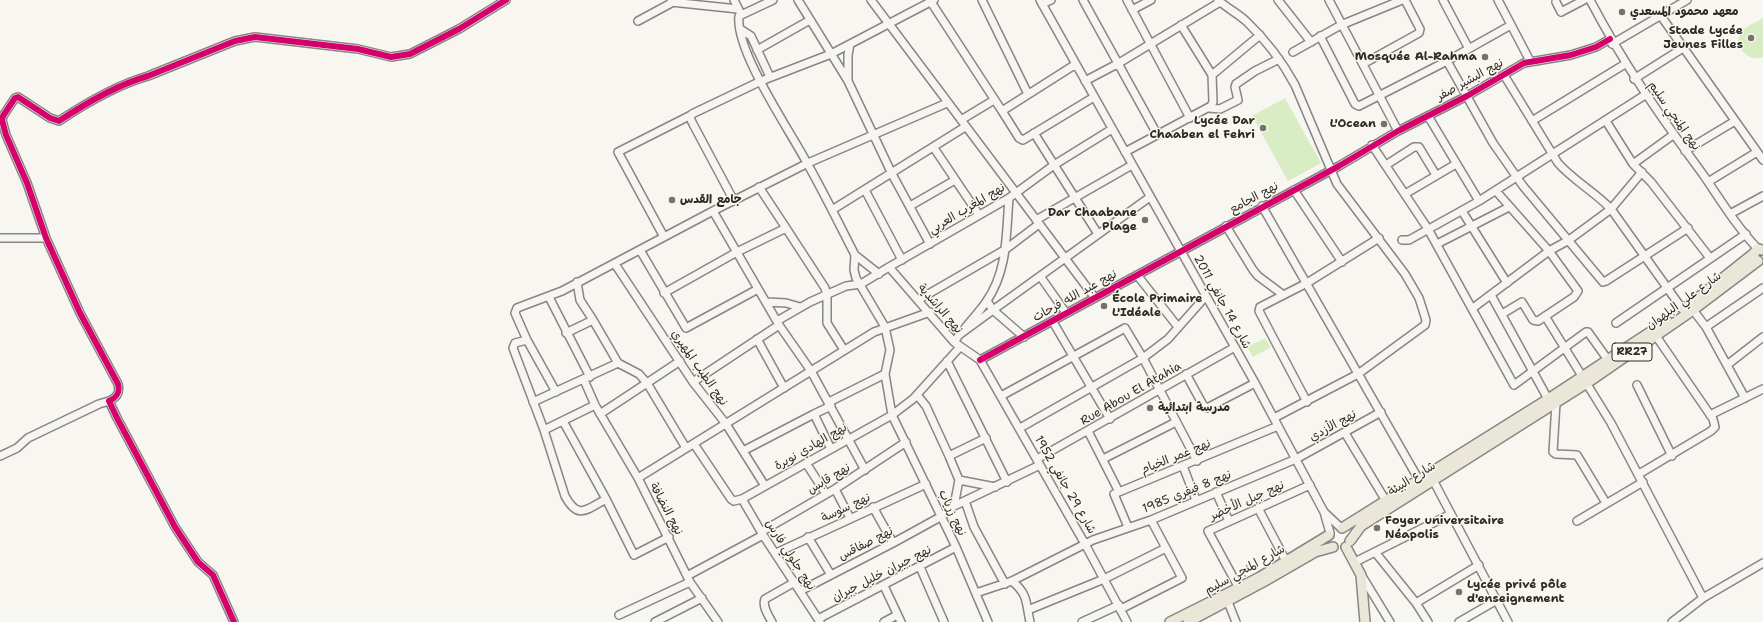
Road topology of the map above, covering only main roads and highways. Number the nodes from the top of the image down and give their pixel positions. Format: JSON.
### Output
{"nodes":[{"id":1,"x":1760,"y":254,"type":"edge"},
{"id":2,"x":1585,"y":380,"type":"junction"},
{"id":3,"x":1491,"y":439,"type":"junction"},
{"id":4,"x":1341,"y":528,"type":"junction"},
{"id":5,"x":1329,"y":534,"type":"junction"},
{"id":6,"x":1342,"y":546,"type":"junction"},
{"id":7,"x":1170,"y":622,"type":"edge"},
{"id":8,"x":1188,"y":622,"type":"edge"},
{"id":9,"x":1360,"y":622,"type":"edge"},
{"id":10,"x":1365,"y":622,"type":"edge"}],
"edges":[{"from":1,"to":2,"type":"main road","name":"شارع علي البلهوان","number":"RR27"},
{"from":1,"to":2,"type":"main road","name":"شارع علي البلهوان","number":"RR27"},
{"from":2,"to":3,"type":"main road","name":"شارع علي البلهوان","number":"RR27"},
{"from":3,"to":4,"type":"main road","name":"شارع البيئة","number":"RR27"},
{"from":3,"to":6,"type":"main road","name":"شارع البيئة","number":"RR27"},
{"from":4,"to":5,"type":"main road","name":"شارع البيئة"},
{"from":4,"to":6,"type":"main road"},
{"from":5,"to":6,"type":"main road"},
{"from":5,"to":7,"type":"main road","name":"شارع المنجي سليم"},
{"from":6,"to":8,"type":"main road","name":"شارع المنجي سليم"},
{"from":6,"to":9,"type":"main road"},
{"from":6,"to":10,"type":"main road"}]}
